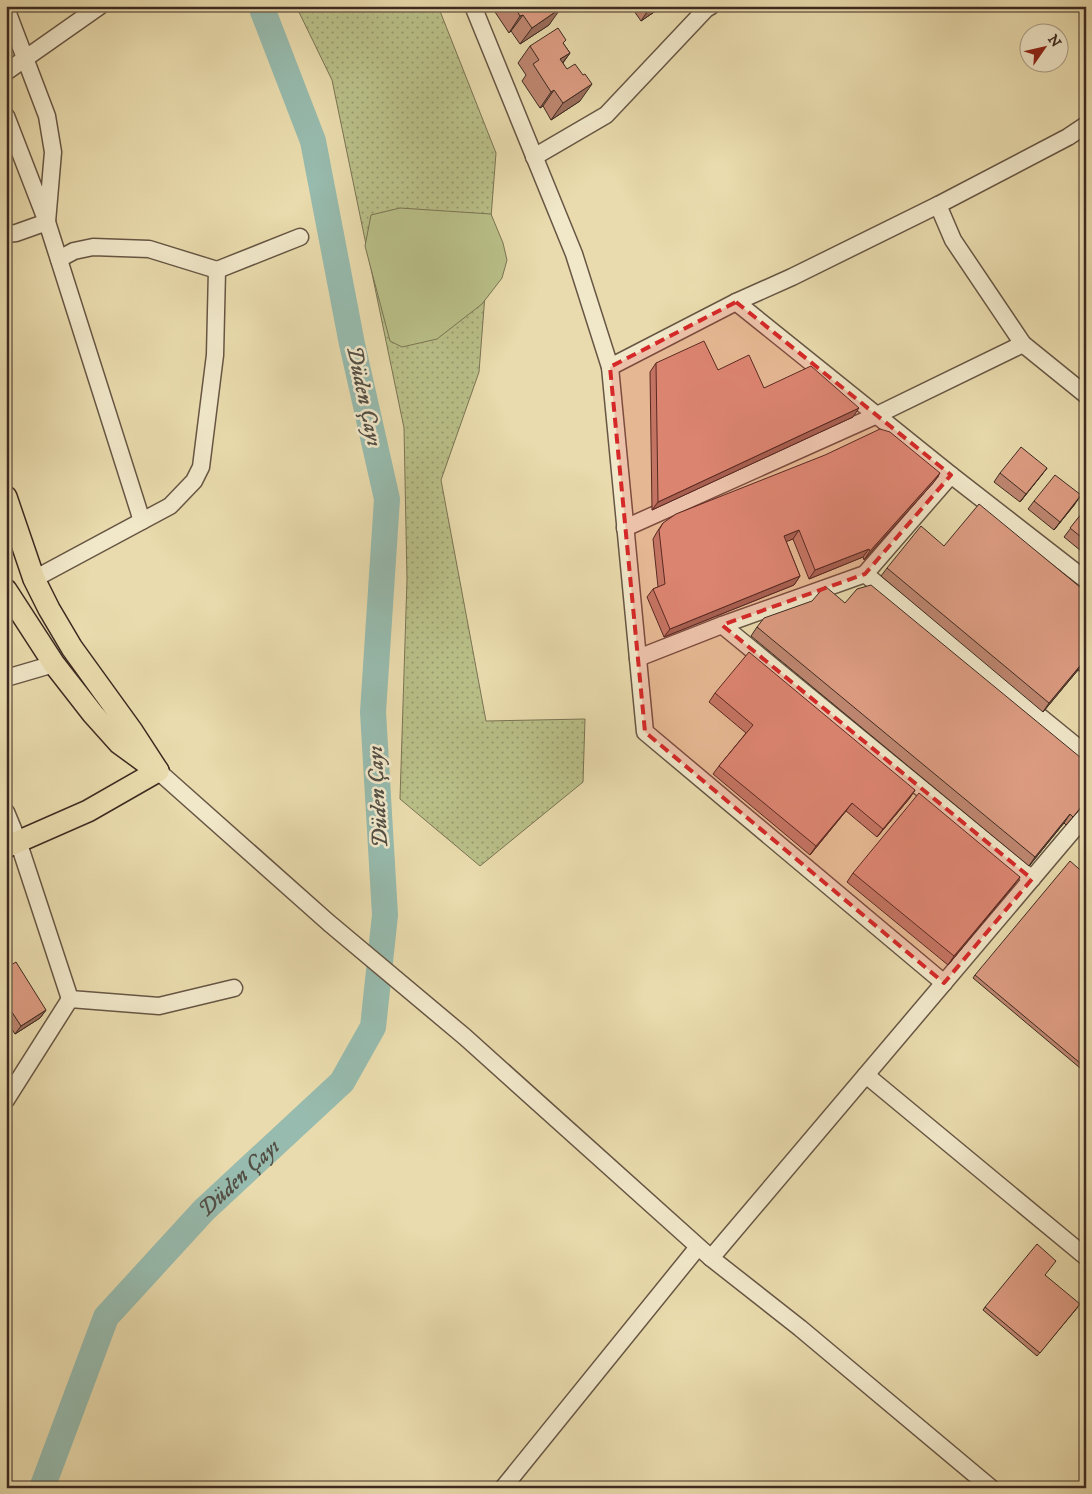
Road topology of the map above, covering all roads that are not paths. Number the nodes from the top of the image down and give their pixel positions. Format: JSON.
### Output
{"nodes":[{"id":1,"x":100,"y":6,"type":"edge"},
{"id":2,"x":474,"y":6,"type":"edge"},
{"id":3,"x":707,"y":7,"type":"edge"},
{"id":4,"x":6,"y":8,"type":"edge"},
{"id":5,"x":26,"y":59,"type":"junction"},
{"id":6,"x":6,"y":72,"type":"edge"},
{"id":7,"x":6,"y":116,"type":"edge"},
{"id":8,"x":1086,"y":125,"type":"edge"},
{"id":9,"x":534,"y":157,"type":"junction"},
{"id":10,"x":938,"y":205,"type":"junction"},
{"id":11,"x":47,"y":222,"type":"junction"},
{"id":12,"x":6,"y":234,"type":"edge"},
{"id":13,"x":300,"y":237,"type":"dead end"},
{"id":14,"x":59,"y":258,"type":"junction"},
{"id":15,"x":217,"y":270,"type":"junction"},
{"id":16,"x":736,"y":302,"type":"junction"},
{"id":17,"x":1023,"y":344,"type":"junction"},
{"id":18,"x":610,"y":367,"type":"junction"},
{"id":19,"x":1086,"y":395,"type":"edge"},
{"id":20,"x":877,"y":416,"type":"junction"},
{"id":21,"x":951,"y":475,"type":"junction"},
{"id":22,"x":6,"y":497,"type":"edge"},
{"id":23,"x":142,"y":521,"type":"junction"},
{"id":24,"x":625,"y":528,"type":"junction"},
{"id":25,"x":865,"y":574,"type":"junction"},
{"id":26,"x":34,"y":579,"type":"junction"},
{"id":27,"x":1086,"y":580,"type":"edge"},
{"id":28,"x":6,"y":590,"type":"edge"},
{"id":29,"x":722,"y":625,"type":"junction"},
{"id":30,"x":638,"y":658,"type":"junction"},
{"id":31,"x":54,"y":664,"type":"junction"},
{"id":32,"x":6,"y":678,"type":"edge"},
{"id":33,"x":1086,"y":754,"type":"edge"},
{"id":34,"x":158,"y":771,"type":"junction"},
{"id":35,"x":6,"y":812,"type":"edge"},
{"id":36,"x":1086,"y":815,"type":"edge"},
{"id":37,"x":12,"y":844,"type":"edge"},
{"id":38,"x":1032,"y":878,"type":"junction"},
{"id":39,"x":944,"y":983,"type":"junction"},
{"id":40,"x":234,"y":988,"type":"dead end"},
{"id":41,"x":70,"y":999,"type":"junction"},
{"id":42,"x":866,"y":1075,"type":"junction"},
{"id":43,"x":9,"y":1088,"type":"edge"},
{"id":44,"x":698,"y":1247,"type":"junction"},
{"id":45,"x":1086,"y":1257,"type":"edge"},
{"id":46,"x":711,"y":1258,"type":"junction"},
{"id":47,"x":502,"y":1488,"type":"edge"},
{"id":48,"x":991,"y":1488,"type":"edge"}],
"edges":[{"from":1,"to":5,"type":"street"},
{"from":2,"to":9,"type":"street"},
{"from":3,"to":9,"type":"street"},
{"from":4,"to":5,"type":"street"},
{"from":5,"to":6,"type":"street"},
{"from":5,"to":11,"type":"street"},
{"from":7,"to":11,"type":"street"},
{"from":8,"to":10,"type":"street"},
{"from":9,"to":18,"type":"street"},
{"from":10,"to":16,"type":"street"},
{"from":10,"to":17,"type":"street"},
{"from":11,"to":12,"type":"street"},
{"from":11,"to":14,"type":"street"},
{"from":13,"to":15,"type":"street"},
{"from":14,"to":15,"type":"street"},
{"from":14,"to":23,"type":"street"},
{"from":15,"to":23,"type":"street"},
{"from":16,"to":18,"type":"street"},
{"from":16,"to":20,"type":"street"},
{"from":17,"to":19,"type":"street"},
{"from":17,"to":20,"type":"street"},
{"from":18,"to":24,"type":"street"},
{"from":20,"to":21,"type":"street"},
{"from":20,"to":24,"type":"street"},
{"from":21,"to":25,"type":"street"},
{"from":21,"to":27,"type":"street"},
{"from":22,"to":26,"type":"main road"},
{"from":23,"to":26,"type":"street"},
{"from":24,"to":30,"type":"street"},
{"from":25,"to":29,"type":"street"},
{"from":25,"to":33,"type":"street"},
{"from":26,"to":34,"type":"main road"},
{"from":28,"to":31,"type":"main road"},
{"from":29,"to":30,"type":"street"},
{"from":29,"to":38,"type":"street"},
{"from":30,"to":39,"type":"street"},
{"from":31,"to":32,"type":"street"},
{"from":31,"to":34,"type":"main road"},
{"from":34,"to":37,"type":"main road"},
{"from":34,"to":44,"type":"street"},
{"from":35,"to":37,"type":"street"},
{"from":36,"to":38,"type":"street"},
{"from":37,"to":41,"type":"street"},
{"from":38,"to":39,"type":"street"},
{"from":39,"to":42,"type":"street"},
{"from":40,"to":41,"type":"street"},
{"from":41,"to":43,"type":"street"},
{"from":42,"to":45,"type":"street"},
{"from":42,"to":46,"type":"street"},
{"from":44,"to":46,"type":"street"},
{"from":44,"to":47,"type":"street"},
{"from":46,"to":48,"type":"street"}]}
